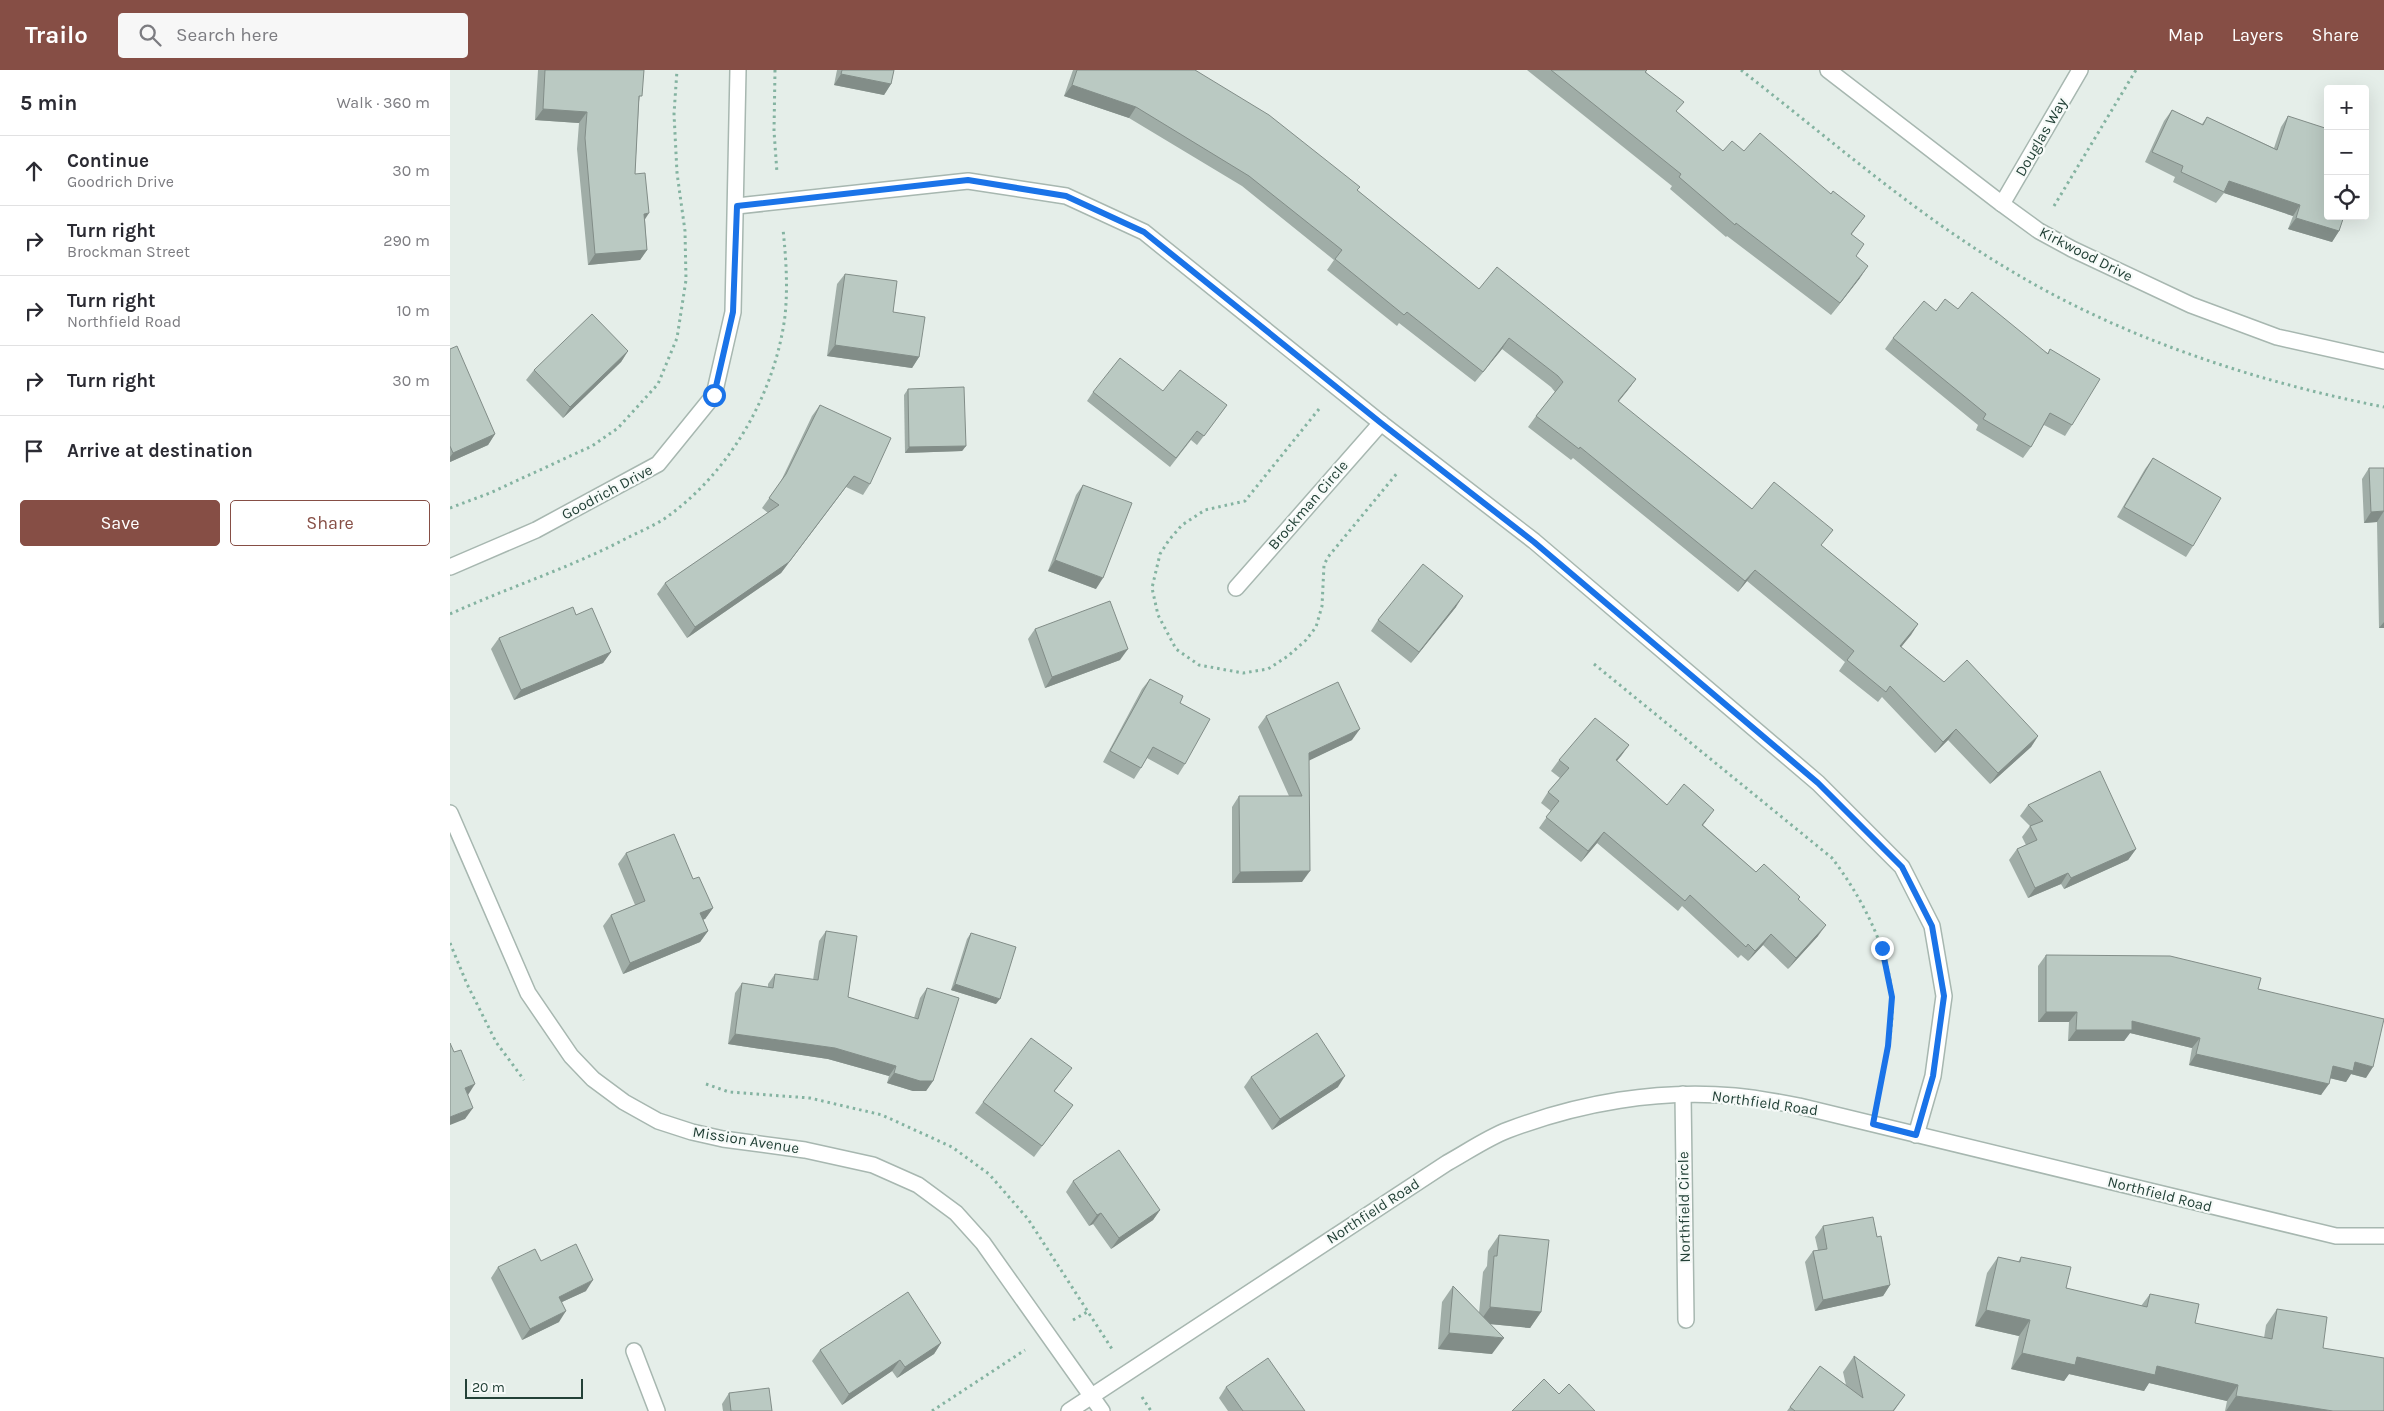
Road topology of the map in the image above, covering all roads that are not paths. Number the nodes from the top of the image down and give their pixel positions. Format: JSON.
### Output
{"nodes":[{"id":1,"x":738,"y":70,"type":"edge"},
{"id":2,"x":1828,"y":70,"type":"edge"},
{"id":3,"x":2080,"y":70,"type":"edge"},
{"id":4,"x":2002,"y":204,"type":"junction"},
{"id":5,"x":737,"y":206,"type":"junction"},
{"id":6,"x":2384,"y":361,"type":"edge"},
{"id":7,"x":1381,"y":423,"type":"junction"},
{"id":8,"x":450,"y":567,"type":"edge"},
{"id":9,"x":1236,"y":588,"type":"dead end"},
{"id":10,"x":450,"y":813,"type":"edge"},
{"id":11,"x":1683,"y":1094,"type":"junction"},
{"id":12,"x":1916,"y":1135,"type":"junction"},
{"id":13,"x":2384,"y":1236,"type":"edge"},
{"id":14,"x":1686,"y":1320,"type":"dead end"},
{"id":15,"x":634,"y":1351,"type":"dead end"},
{"id":16,"x":1092,"y":1396,"type":"junction"},
{"id":17,"x":657,"y":1411,"type":"edge"},
{"id":18,"x":1069,"y":1411,"type":"edge"},
{"id":19,"x":1102,"y":1411,"type":"edge"}],
"edges":[{"from":1,"to":5,"type":"street","name":"Goodrich Drive"},
{"from":2,"to":4,"type":"street","name":"Kirkwood Drive"},
{"from":3,"to":4,"type":"street","name":"Douglas Way"},
{"from":4,"to":6,"type":"street","name":"Kirkwood Drive"},
{"from":5,"to":7,"type":"street"},
{"from":5,"to":8,"type":"street","name":"Goodrich Drive"},
{"from":7,"to":9,"type":"street","name":"Brockman Circle"},
{"from":7,"to":12,"type":"street"},
{"from":10,"to":16,"type":"street","name":"Mission Avenue"},
{"from":11,"to":12,"type":"street","name":"Northfield Road"},
{"from":11,"to":14,"type":"street","name":"Northfield Circle"},
{"from":11,"to":16,"type":"street","name":"Northfield Road"},
{"from":12,"to":13,"type":"street","name":"Northfield Road"},
{"from":15,"to":17,"type":"street"},
{"from":16,"to":18,"type":"street","name":"Northfield Road"},
{"from":16,"to":19,"type":"street","name":"Mission Avenue"}]}
